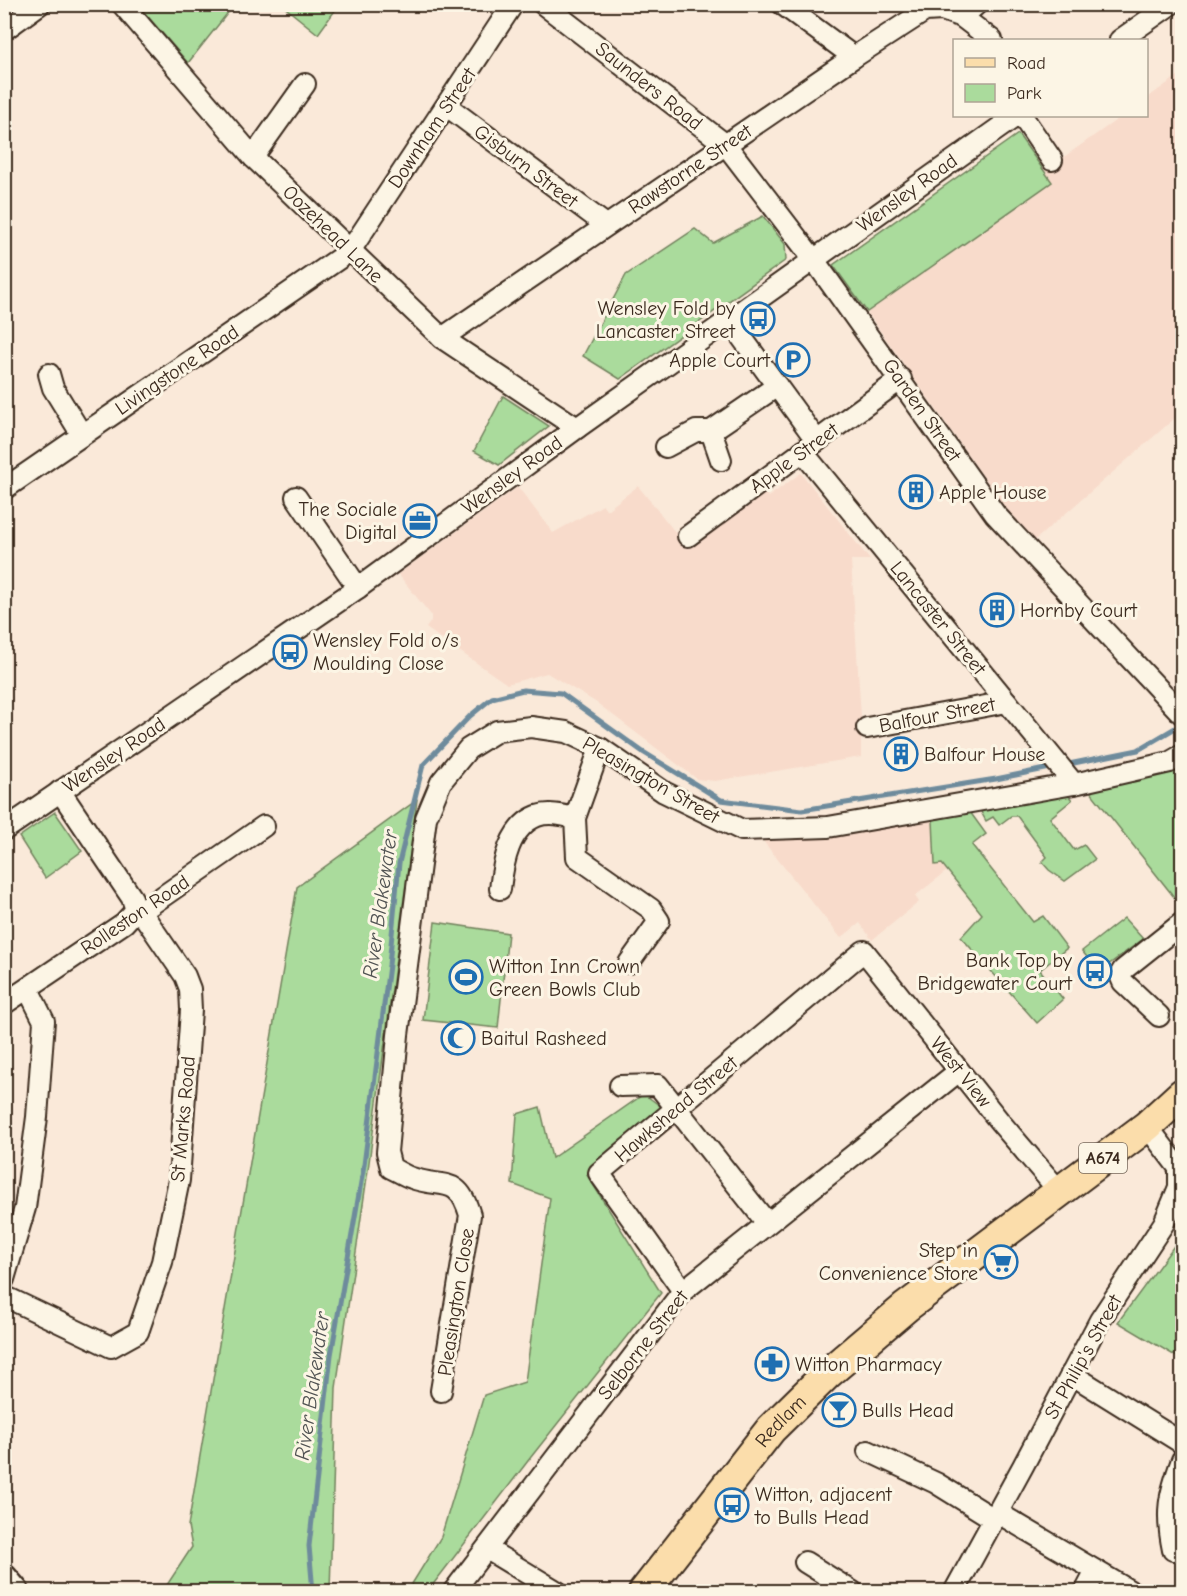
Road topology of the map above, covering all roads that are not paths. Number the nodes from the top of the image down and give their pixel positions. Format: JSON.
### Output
{"nodes":[{"id":1,"x":40,"y":4,"type":"edge"},
{"id":2,"x":122,"y":4,"type":"edge"},
{"id":3,"x":513,"y":4,"type":"edge"},
{"id":4,"x":543,"y":4,"type":"edge"},
{"id":5,"x":782,"y":4,"type":"edge"},
{"id":6,"x":977,"y":4,"type":"edge"},
{"id":7,"x":1171,"y":4,"type":"edge"},
{"id":8,"x":962,"y":17,"type":"junction"},
{"id":9,"x":4,"y":30,"type":"edge"},
{"id":10,"x":991,"y":39,"type":"edge"},
{"id":11,"x":1121,"y":39,"type":"edge"},
{"id":12,"x":854,"y":57,"type":"junction"},
{"id":13,"x":305,"y":84,"type":"dead end"},
{"id":14,"x":447,"y":106,"type":"junction"},
{"id":15,"x":1015,"y":117,"type":"edge"},
{"id":16,"x":1023,"y":117,"type":"edge"},
{"id":17,"x":726,"y":145,"type":"junction"},
{"id":18,"x":253,"y":157,"type":"junction"},
{"id":19,"x":1052,"y":160,"type":"dead end"},
{"id":20,"x":606,"y":225,"type":"junction"},
{"id":21,"x":350,"y":251,"type":"junction"},
{"id":22,"x":814,"y":260,"type":"junction"},
{"id":23,"x":729,"y":320,"type":"junction"},
{"id":24,"x":442,"y":338,"type":"junction"},
{"id":25,"x":49,"y":374,"type":"dead end"},
{"id":26,"x":901,"y":379,"type":"junction"},
{"id":27,"x":777,"y":386,"type":"junction"},
{"id":28,"x":577,"y":428,"type":"junction"},
{"id":29,"x":711,"y":431,"type":"junction"},
{"id":30,"x":82,"y":435,"type":"junction"},
{"id":31,"x":810,"y":446,"type":"junction"},
{"id":32,"x":666,"y":447,"type":"dead end"},
{"id":33,"x":721,"y":460,"type":"dead end"},
{"id":34,"x":4,"y":489,"type":"edge"},
{"id":35,"x":296,"y":497,"type":"dead end"},
{"id":36,"x":688,"y":536,"type":"dead end"},
{"id":37,"x":358,"y":588,"type":"junction"},
{"id":38,"x":1007,"y":702,"type":"junction"},
{"id":39,"x":1181,"y":713,"type":"edge"},
{"id":40,"x":867,"y":728,"type":"dead end"},
{"id":41,"x":600,"y":748,"type":"junction"},
{"id":42,"x":1182,"y":754,"type":"edge"},
{"id":43,"x":1069,"y":778,"type":"junction"},
{"id":44,"x":60,"y":791,"type":"junction"},
{"id":45,"x":575,"y":818,"type":"junction"},
{"id":46,"x":264,"y":826,"type":"dead end"},
{"id":47,"x":4,"y":830,"type":"edge"},
{"id":48,"x":500,"y":890,"type":"dead end"},
{"id":49,"x":136,"y":910,"type":"junction"},
{"id":50,"x":1182,"y":923,"type":"edge"},
{"id":51,"x":864,"y":951,"type":"joint"},
{"id":52,"x":629,"y":963,"type":"dead end"},
{"id":53,"x":28,"y":989,"type":"junction"},
{"id":54,"x":4,"y":1005,"type":"edge"},
{"id":55,"x":1159,"y":1016,"type":"dead end"},
{"id":56,"x":959,"y":1071,"type":"junction"},
{"id":57,"x":620,"y":1086,"type":"dead end"},
{"id":58,"x":1182,"y":1094,"type":"edge"},
{"id":59,"x":676,"y":1107,"type":"junction"},
{"id":60,"x":1147,"y":1126,"type":"junction"},
{"id":61,"x":413,"y":1179,"type":"joint"},
{"id":62,"x":1181,"y":1186,"type":"edge"},
{"id":63,"x":1059,"y":1191,"type":"junction"},
{"id":64,"x":767,"y":1223,"type":"junction"},
{"id":65,"x":4,"y":1279,"type":"edge"},
{"id":66,"x":683,"y":1292,"type":"junction"},
{"id":67,"x":4,"y":1296,"type":"edge"},
{"id":68,"x":1071,"y":1374,"type":"junction"},
{"id":69,"x":441,"y":1391,"type":"dead end"},
{"id":70,"x":1182,"y":1443,"type":"edge"},
{"id":71,"x":867,"y":1451,"type":"dead end"},
{"id":72,"x":1182,"y":1460,"type":"edge"},
{"id":73,"x":996,"y":1516,"type":"junction"},
{"id":74,"x":487,"y":1549,"type":"junction"},
{"id":75,"x":1173,"y":1550,"type":"dead end"},
{"id":76,"x":805,"y":1563,"type":"dead end"},
{"id":77,"x":1096,"y":1571,"type":"junction"},
{"id":78,"x":4,"y":1580,"type":"edge"},
{"id":79,"x":823,"y":1585,"type":"edge"},
{"id":80,"x":15,"y":1592,"type":"edge"},
{"id":81,"x":453,"y":1592,"type":"edge"},
{"id":82,"x":558,"y":1592,"type":"edge"},
{"id":83,"x":644,"y":1592,"type":"edge"},
{"id":84,"x":853,"y":1592,"type":"edge"},
{"id":85,"x":954,"y":1592,"type":"edge"},
{"id":86,"x":1085,"y":1592,"type":"edge"},
{"id":87,"x":1132,"y":1592,"type":"edge"}],
"edges":[{"from":1,"to":9,"type":"street"},
{"from":2,"to":18,"type":"street","name":"Oozehead Lane"},
{"from":3,"to":14,"type":"street","name":"Downham Street"},
{"from":4,"to":17,"type":"street","name":"Saunders Road"},
{"from":5,"to":12,"type":"street"},
{"from":6,"to":8,"type":"street"},
{"from":7,"to":11,"type":"street"},
{"from":8,"to":10,"type":"street"},
{"from":8,"to":12,"type":"street","name":"Rawstorne Street"},
{"from":12,"to":17,"type":"street","name":"Rawstorne Street"},
{"from":13,"to":18,"type":"street"},
{"from":14,"to":20,"type":"street","name":"Gisburn Street"},
{"from":14,"to":21,"type":"street","name":"Downham Street"},
{"from":15,"to":22,"type":"street","name":"Wensley Road"},
{"from":16,"to":19,"type":"street"},
{"from":17,"to":20,"type":"street","name":"Rawstorne Street"},
{"from":17,"to":22,"type":"street","name":"Saunders Road"},
{"from":18,"to":21,"type":"street","name":"Oozehead Lane"},
{"from":20,"to":24,"type":"street","name":"Rawstorne Street"},
{"from":21,"to":24,"type":"street","name":"Oozehead Lane"},
{"from":21,"to":30,"type":"street","name":"Livingstone Road"},
{"from":22,"to":23,"type":"street","name":"Wensley Road"},
{"from":22,"to":26,"type":"street","name":"Garden Street"},
{"from":23,"to":27,"type":"street","name":"Lancaster Street"},
{"from":23,"to":28,"type":"street","name":"Wensley Road"},
{"from":24,"to":28,"type":"street","name":"Oozehead Lane"},
{"from":25,"to":30,"type":"street"},
{"from":26,"to":31,"type":"street","name":"Apple Street"},
{"from":26,"to":39,"type":"street","name":"Garden Street"},
{"from":27,"to":29,"type":"street"},
{"from":27,"to":31,"type":"street","name":"Lancaster Street"},
{"from":28,"to":37,"type":"street","name":"Wensley Road"},
{"from":29,"to":32,"type":"street"},
{"from":29,"to":33,"type":"street"},
{"from":30,"to":34,"type":"street","name":"Livingstone Road"},
{"from":31,"to":36,"type":"street","name":"Apple Street"},
{"from":31,"to":38,"type":"street","name":"Lancaster Street"},
{"from":35,"to":37,"type":"street"},
{"from":37,"to":44,"type":"street","name":"Wensley Road"},
{"from":38,"to":40,"type":"street","name":"Balfour Street"},
{"from":38,"to":43,"type":"street","name":"Lancaster Street"},
{"from":41,"to":43,"type":"street","name":"Pleasington Street"},
{"from":41,"to":45,"type":"street"},
{"from":41,"to":61,"type":"street","name":"Pleasington Street"},
{"from":42,"to":43,"type":"street","name":"Pleasington Street"},
{"from":44,"to":47,"type":"street","name":"Wensley Road"},
{"from":44,"to":49,"type":"street","name":"St Marks Road"},
{"from":45,"to":48,"type":"street"},
{"from":45,"to":52,"type":"street"},
{"from":46,"to":49,"type":"street","name":"Rolleston Road"},
{"from":49,"to":53,"type":"street","name":"Rolleston Road"},
{"from":49,"to":67,"type":"street","name":"St Marks Road"},
{"from":50,"to":55,"type":"street"},
{"from":51,"to":56,"type":"street","name":"West View"},
{"from":51,"to":59,"type":"street","name":"Hawkshead Street"},
{"from":53,"to":54,"type":"street","name":"Rolleston Road"},
{"from":53,"to":65,"type":"street"},
{"from":56,"to":63,"type":"street","name":"West View"},
{"from":56,"to":64,"type":"street","name":"Selborne Street"},
{"from":57,"to":59,"type":"street"},
{"from":58,"to":60,"type":"main road","number":"A674"},
{"from":59,"to":64,"type":"street"},
{"from":59,"to":66,"type":"street","name":"Hawkshead Street"},
{"from":60,"to":62,"type":"street","name":"St Philip's Street"},
{"from":60,"to":63,"type":"main road","number":"A674"},
{"from":61,"to":69,"type":"street","name":"Pleasington Close"},
{"from":62,"to":68,"type":"street","name":"St Philip's Street"},
{"from":63,"to":83,"type":"main road","name":"Redlam","number":"A674"},
{"from":64,"to":66,"type":"street","name":"Selborne Street"},
{"from":66,"to":74,"type":"street","name":"Selborne Street"},
{"from":68,"to":70,"type":"street"},
{"from":68,"to":73,"type":"street","name":"St Philip's Street"},
{"from":71,"to":73,"type":"street"},
{"from":72,"to":75,"type":"street"},
{"from":73,"to":77,"type":"street"},
{"from":73,"to":85,"type":"street","name":"St Philip's Street"},
{"from":74,"to":81,"type":"street","name":"Selborne Street"},
{"from":74,"to":82,"type":"street"},
{"from":76,"to":79,"type":"street"},
{"from":77,"to":86,"type":"street"},
{"from":77,"to":87,"type":"street"},
{"from":78,"to":80,"type":"main road"},
{"from":79,"to":84,"type":"street"}]}
